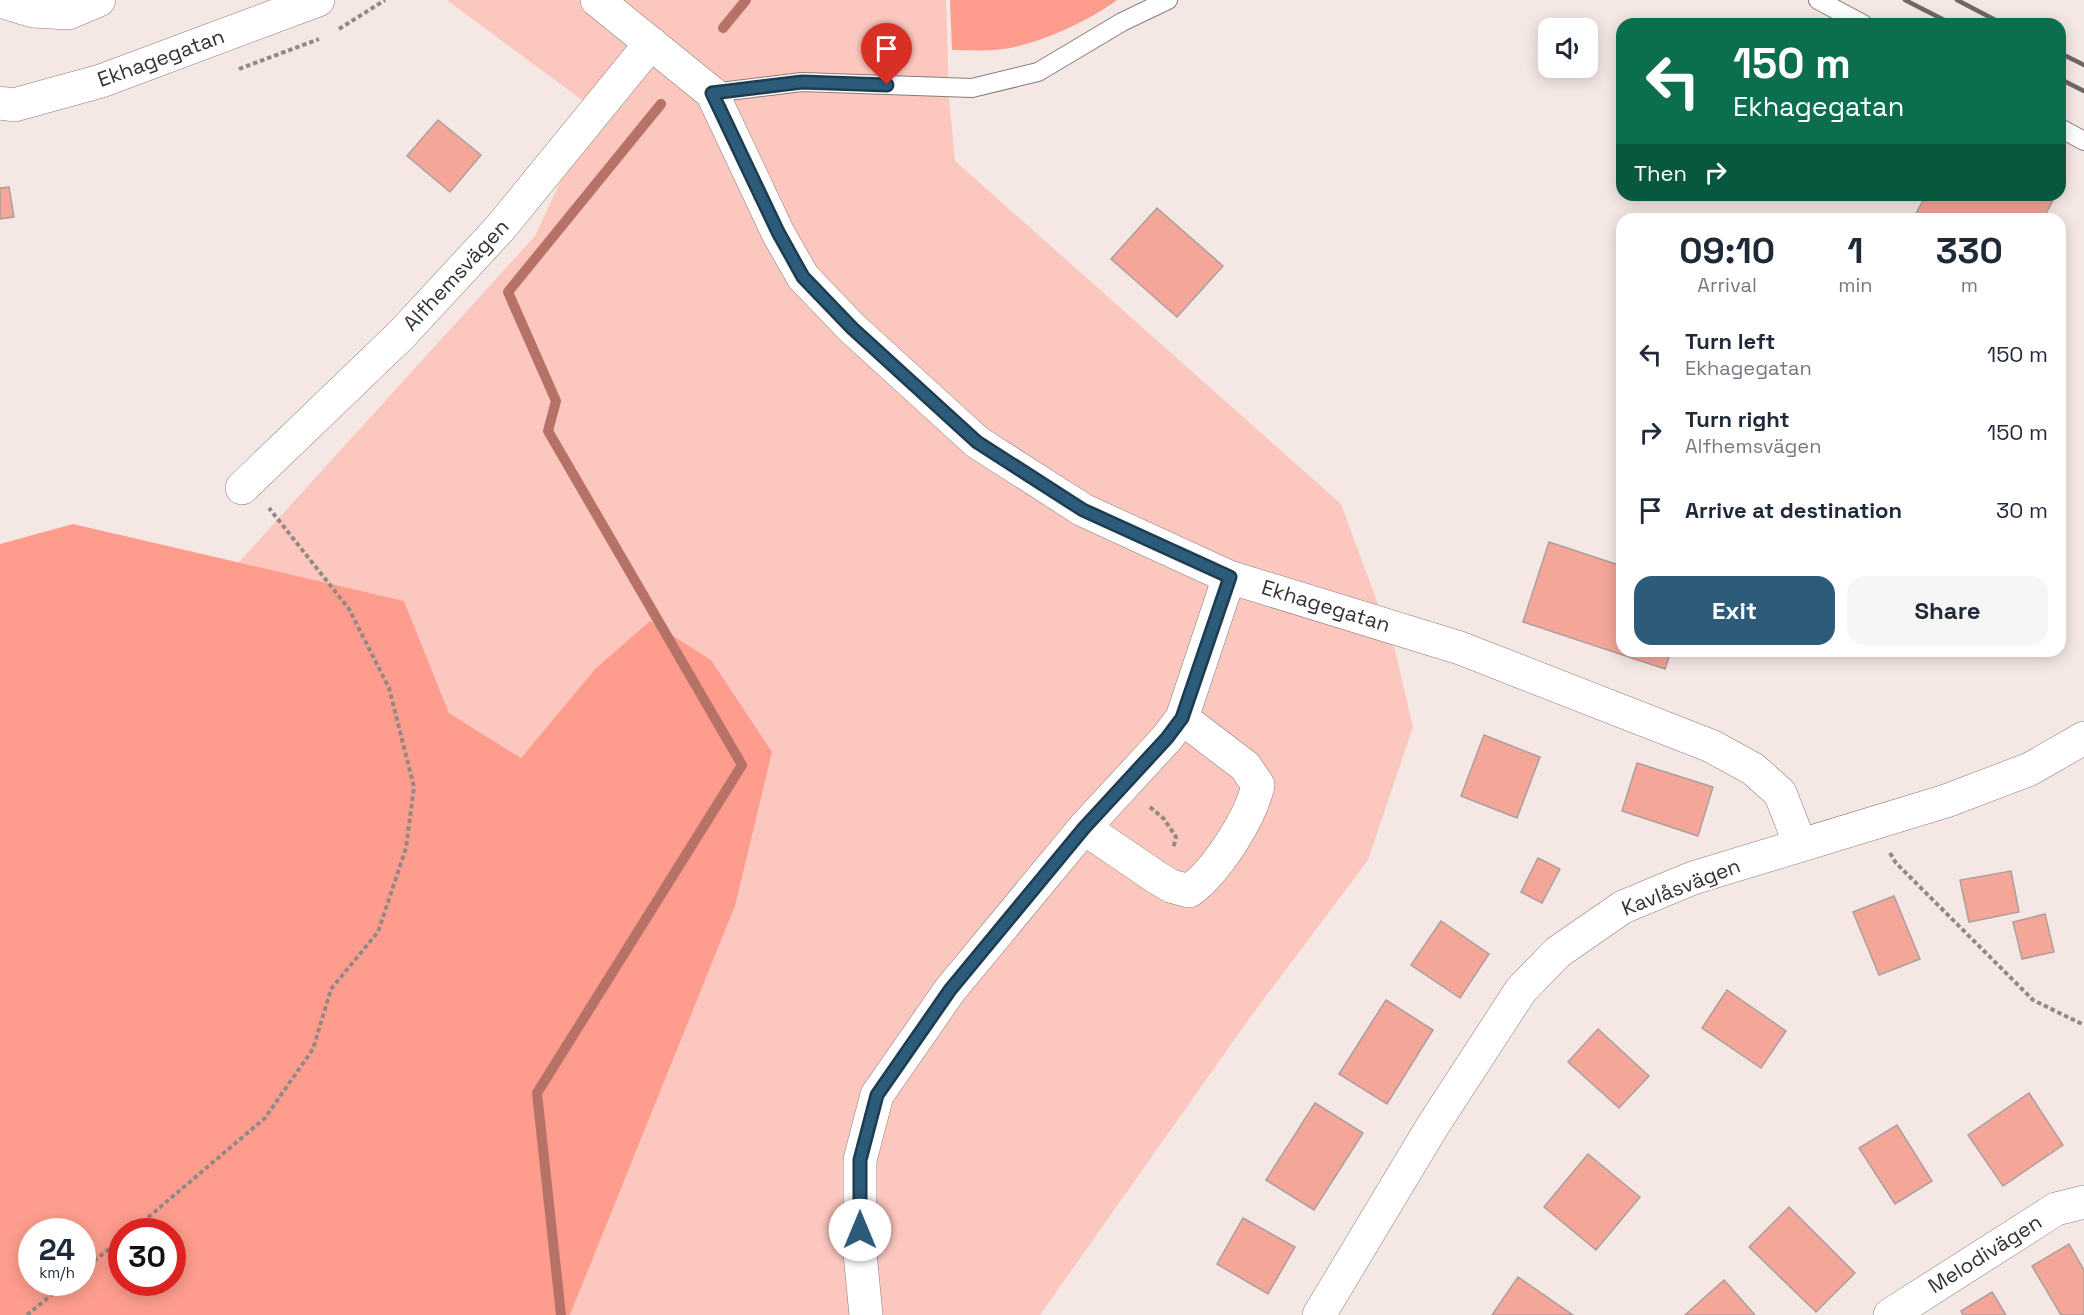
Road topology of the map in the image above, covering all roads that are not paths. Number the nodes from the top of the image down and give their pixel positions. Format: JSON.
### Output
{"nodes":[{"id":1,"x":99,"y":0,"type":"edge"},
{"id":2,"x":318,"y":0,"type":"edge"},
{"id":3,"x":597,"y":0,"type":"edge"},
{"id":4,"x":1168,"y":0,"type":"edge"},
{"id":5,"x":1818,"y":0,"type":"edge"},
{"id":6,"x":0,"y":1,"type":"edge"},
{"id":7,"x":1852,"y":18,"type":"edge"},
{"id":8,"x":651,"y":43,"type":"junction"},
{"id":9,"x":712,"y":93,"type":"junction"},
{"id":10,"x":0,"y":103,"type":"edge"},
{"id":11,"x":2066,"y":131,"type":"edge"},
{"id":12,"x":2084,"y":141,"type":"edge"},
{"id":13,"x":242,"y":488,"type":"road end"},
{"id":14,"x":1230,"y":577,"type":"junction"},
{"id":15,"x":1182,"y":718,"type":"junction"},
{"id":16,"x":2084,"y":738,"type":"edge"},
{"id":17,"x":1084,"y":828,"type":"junction"},
{"id":18,"x":1800,"y":844,"type":"junction"},
{"id":19,"x":2084,"y":1202,"type":"edge"},
{"id":20,"x":866,"y":1315,"type":"edge"},
{"id":21,"x":1319,"y":1315,"type":"edge"},
{"id":22,"x":1890,"y":1315,"type":"edge"}],
"edges":[{"from":1,"to":6,"type":"street"},
{"from":2,"to":10,"type":"street","name":"Ekhagegatan"},
{"from":3,"to":8,"type":"street","name":"Ekhagegatan"},
{"from":4,"to":9,"type":"lane"},
{"from":5,"to":7,"type":"lane"},
{"from":8,"to":9,"type":"street","name":"Ekhagegatan"},
{"from":8,"to":13,"type":"street","name":"Alfhemsvägen"},
{"from":9,"to":14,"type":"street","name":"Ekhagegatan"},
{"from":11,"to":12,"type":"lane"},
{"from":14,"to":15,"type":"street"},
{"from":14,"to":18,"type":"street","name":"Ekhagegatan"},
{"from":15,"to":17,"type":"street"},
{"from":15,"to":17,"type":"street"},
{"from":16,"to":18,"type":"street","name":"Kavlåsvägen"},
{"from":17,"to":20,"type":"street"},
{"from":18,"to":21,"type":"street","name":"Kavlåsvägen"},
{"from":19,"to":22,"type":"street","name":"Melodivägen"}]}
